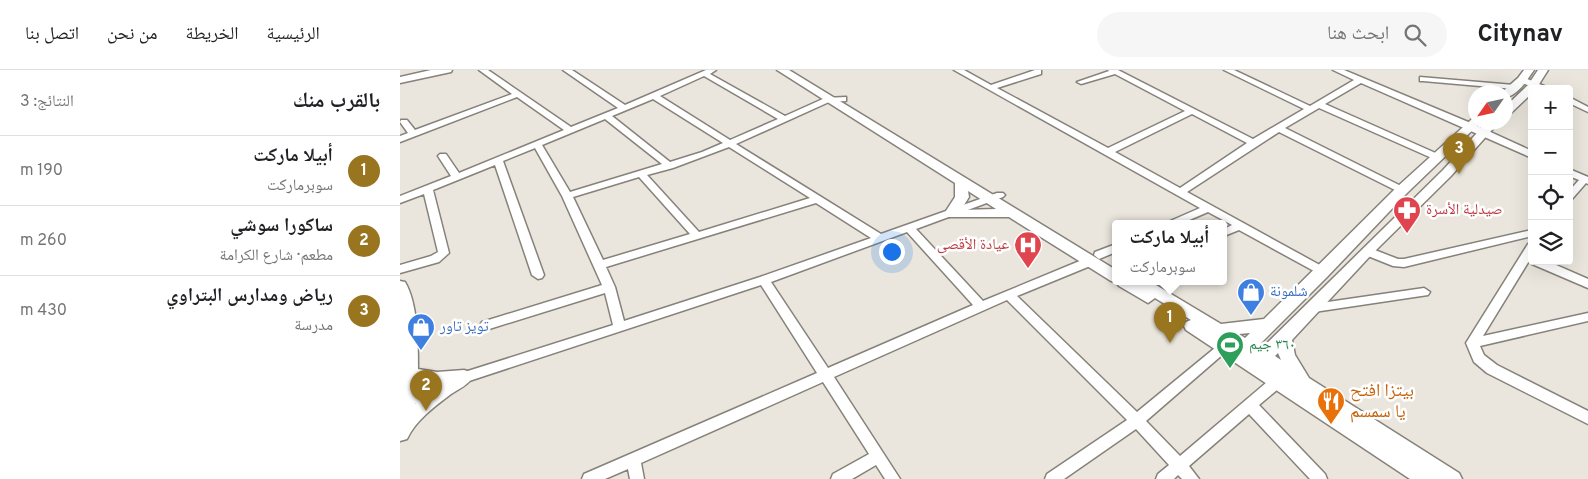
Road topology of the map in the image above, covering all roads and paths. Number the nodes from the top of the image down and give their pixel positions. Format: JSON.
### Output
{"nodes":[{"id":1,"x":426,"y":70,"type":"edge"},
{"id":2,"x":447,"y":70,"type":"edge"},
{"id":3,"x":483,"y":70,"type":"edge"},
{"id":4,"x":567,"y":70,"type":"edge"},
{"id":5,"x":782,"y":70,"type":"edge"},
{"id":6,"x":796,"y":70,"type":"edge"},
{"id":7,"x":958,"y":70,"type":"edge"},
{"id":8,"x":1228,"y":70,"type":"edge"},
{"id":9,"x":1337,"y":70,"type":"edge"},
{"id":10,"x":1528,"y":70,"type":"edge"},
{"id":11,"x":1543,"y":70,"type":"edge"},
{"id":12,"x":1114,"y":71,"type":"edge"},
{"id":13,"x":708,"y":72,"type":"edge"},
{"id":14,"x":1038,"y":72,"type":"dead end"},
{"id":15,"x":400,"y":76,"type":"edge"},
{"id":16,"x":1423,"y":79,"type":"dead end"},
{"id":17,"x":400,"y":80,"type":"edge"},
{"id":18,"x":1360,"y":80,"type":"junction"},
{"id":19,"x":1081,"y":82,"type":"dead end"},
{"id":20,"x":1534,"y":84,"type":"junction"},
{"id":21,"x":1490,"y":85,"type":"edge"},
{"id":22,"x":1513,"y":87,"type":"edge"},
{"id":23,"x":990,"y":88,"type":"junction"},
{"id":24,"x":518,"y":94,"type":"junction"},
{"id":25,"x":653,"y":95,"type":"junction"},
{"id":26,"x":843,"y":99,"type":"junction"},
{"id":27,"x":828,"y":100,"type":"junction"},
{"id":28,"x":1573,"y":101,"type":"edge"},
{"id":29,"x":1320,"y":104,"type":"junction"},
{"id":30,"x":1513,"y":105,"type":"edge"},
{"id":31,"x":624,"y":108,"type":"junction"},
{"id":32,"x":1310,"y":110,"type":"junction"},
{"id":33,"x":1588,"y":110,"type":"edge"},
{"id":34,"x":1190,"y":112,"type":"junction"},
{"id":35,"x":606,"y":116,"type":"junction"},
{"id":36,"x":784,"y":119,"type":"junction"},
{"id":37,"x":1468,"y":120,"type":"edge"},
{"id":38,"x":404,"y":122,"type":"dead end"},
{"id":39,"x":1278,"y":128,"type":"junction"},
{"id":40,"x":1474,"y":130,"type":"edge"},
{"id":41,"x":1477,"y":130,"type":"edge"},
{"id":42,"x":1490,"y":130,"type":"edge"},
{"id":43,"x":571,"y":131,"type":"junction"},
{"id":44,"x":413,"y":133,"type":"junction"},
{"id":45,"x":400,"y":139,"type":"edge"},
{"id":46,"x":1253,"y":143,"type":"junction"},
{"id":47,"x":537,"y":144,"type":"junction"},
{"id":48,"x":731,"y":144,"type":"junction"},
{"id":49,"x":1108,"y":152,"type":"junction"},
{"id":50,"x":1528,"y":153,"type":"edge"},
{"id":51,"x":443,"y":156,"type":"dead end"},
{"id":52,"x":1437,"y":157,"type":"junction"},
{"id":53,"x":498,"y":160,"type":"junction"},
{"id":54,"x":670,"y":166,"type":"junction"},
{"id":55,"x":641,"y":174,"type":"junction"},
{"id":56,"x":1573,"y":174,"type":"edge"},
{"id":57,"x":457,"y":177,"type":"junction"},
{"id":58,"x":1586,"y":180,"type":"edge"},
{"id":59,"x":961,"y":182,"type":"junction"},
{"id":60,"x":428,"y":189,"type":"junction"},
{"id":61,"x":1402,"y":190,"type":"junction"},
{"id":62,"x":1180,"y":192,"type":"junction"},
{"id":63,"x":1573,"y":193,"type":"edge"},
{"id":64,"x":567,"y":196,"type":"junction"},
{"id":65,"x":994,"y":197,"type":"junction"},
{"id":66,"x":818,"y":199,"type":"junction"},
{"id":67,"x":400,"y":200,"type":"edge"},
{"id":68,"x":1208,"y":208,"type":"junction"},
{"id":69,"x":1011,"y":213,"type":"junction"},
{"id":70,"x":951,"y":214,"type":"junction"},
{"id":71,"x":1181,"y":220,"type":"edge"},
{"id":72,"x":1239,"y":226,"type":"junction"},
{"id":73,"x":910,"y":229,"type":"junction"},
{"id":74,"x":1227,"y":232,"type":"edge"},
{"id":75,"x":1528,"y":233,"type":"edge"},
{"id":76,"x":697,"y":236,"type":"junction"},
{"id":77,"x":880,"y":239,"type":"junction"},
{"id":78,"x":1112,"y":250,"type":"edge"},
{"id":79,"x":1367,"y":251,"type":"junction"},
{"id":80,"x":1095,"y":258,"type":"junction"},
{"id":81,"x":1528,"y":262,"type":"edge"},
{"id":82,"x":600,"y":265,"type":"junction"},
{"id":83,"x":1112,"y":265,"type":"edge"},
{"id":84,"x":1550,"y":265,"type":"edge"},
{"id":85,"x":400,"y":269,"type":"edge"},
{"id":86,"x":1323,"y":272,"type":"junction"},
{"id":87,"x":1112,"y":273,"type":"edge"},
{"id":88,"x":538,"y":275,"type":"dead end"},
{"id":89,"x":764,"y":280,"type":"junction"},
{"id":90,"x":1588,"y":284,"type":"edge"},
{"id":91,"x":1129,"y":285,"type":"edge"},
{"id":92,"x":1144,"y":285,"type":"edge"},
{"id":93,"x":400,"y":286,"type":"edge"},
{"id":94,"x":609,"y":286,"type":"junction"},
{"id":95,"x":1424,"y":292,"type":"dead end"},
{"id":96,"x":1009,"y":295,"type":"junction"},
{"id":97,"x":981,"y":306,"type":"junction"},
{"id":98,"x":1314,"y":308,"type":"junction"},
{"id":99,"x":1588,"y":317,"type":"edge"},
{"id":100,"x":486,"y":325,"type":"dead end"},
{"id":101,"x":1269,"y":325,"type":"junction"},
{"id":102,"x":619,"y":326,"type":"junction"},
{"id":103,"x":1283,"y":338,"type":"junction"},
{"id":104,"x":1472,"y":343,"type":"junction"},
{"id":105,"x":1232,"y":344,"type":"junction"},
{"id":106,"x":1258,"y":361,"type":"junction"},
{"id":107,"x":408,"y":374,"type":"junction"},
{"id":108,"x":826,"y":374,"type":"junction"},
{"id":109,"x":464,"y":377,"type":"junction"},
{"id":110,"x":1278,"y":381,"type":"junction"},
{"id":111,"x":1304,"y":384,"type":"junction"},
{"id":112,"x":404,"y":402,"type":"edge"},
{"id":113,"x":1250,"y":404,"type":"junction"},
{"id":114,"x":1588,"y":418,"type":"edge"},
{"id":115,"x":1137,"y":421,"type":"junction"},
{"id":116,"x":401,"y":429,"type":"edge"},
{"id":117,"x":877,"y":456,"type":"junction"},
{"id":118,"x":633,"y":459,"type":"junction"},
{"id":119,"x":1180,"y":464,"type":"junction"},
{"id":120,"x":589,"y":479,"type":"edge"},
{"id":121,"x":637,"y":479,"type":"edge"},
{"id":122,"x":838,"y":479,"type":"edge"},
{"id":123,"x":893,"y":479,"type":"edge"},
{"id":124,"x":1052,"y":479,"type":"edge"},
{"id":125,"x":1163,"y":479,"type":"edge"},
{"id":126,"x":1192,"y":479,"type":"edge"},
{"id":127,"x":1320,"y":479,"type":"edge"},
{"id":128,"x":1426,"y":479,"type":"edge"},
{"id":129,"x":1452,"y":479,"type":"edge"}],
"edges":[{"from":1,"to":15,"type":"main road"},
{"from":2,"to":17,"type":"main road"},
{"from":3,"to":24,"type":"street"},
{"from":4,"to":31,"type":"street"},
{"from":5,"to":27,"type":"street"},
{"from":6,"to":26,"type":"street"},
{"from":7,"to":23,"type":"street"},
{"from":8,"to":32,"type":"street"},
{"from":9,"to":18,"type":"street"},
{"from":10,"to":22,"type":"street"},
{"from":11,"to":20,"type":"street"},
{"from":12,"to":19,"type":"street"},
{"from":12,"to":34,"type":"street"},
{"from":13,"to":25,"type":"street"},
{"from":13,"to":36,"type":"street"},
{"from":14,"to":23,"type":"street"},
{"from":16,"to":21,"type":"street"},
{"from":18,"to":29,"type":"street"},
{"from":18,"to":37,"type":"street"},
{"from":20,"to":22,"type":"street"},
{"from":20,"to":30,"type":"street"},
{"from":23,"to":49,"type":"street"},
{"from":24,"to":43,"type":"street"},
{"from":24,"to":44,"type":"street"},
{"from":25,"to":31,"type":"street"},
{"from":25,"to":48,"type":"street"},
{"from":26,"to":27,"type":"street"},
{"from":26,"to":65,"type":"street"},
{"from":27,"to":36,"type":"street"},
{"from":27,"to":59,"type":"street"},
{"from":28,"to":33,"type":"street"},
{"from":29,"to":32,"type":"street"},
{"from":29,"to":52,"type":"street"},
{"from":31,"to":35,"type":"street"},
{"from":32,"to":39,"type":"street"},
{"from":34,"to":46,"type":"street"},
{"from":34,"to":49,"type":"street"},
{"from":35,"to":43,"type":"street"},
{"from":35,"to":54,"type":"street"},
{"from":36,"to":48,"type":"street"},
{"from":38,"to":44,"type":"street"},
{"from":39,"to":46,"type":"street"},
{"from":39,"to":61,"type":"street"},
{"from":40,"to":52,"type":"street"},
{"from":41,"to":79,"type":"street"},
{"from":42,"to":50,"type":"street"},
{"from":43,"to":47,"type":"street"},
{"from":44,"to":45,"type":"street"},
{"from":46,"to":62,"type":"street"},
{"from":47,"to":53,"type":"street"},
{"from":47,"to":64,"type":"street"},
{"from":48,"to":54,"type":"street"},
{"from":48,"to":66,"type":"street"},
{"from":49,"to":62,"type":"street"},
{"from":51,"to":57,"type":"street"},
{"from":52,"to":61,"type":"street"},
{"from":53,"to":57,"type":"street"},
{"from":53,"to":88,"type":"street"},
{"from":54,"to":55,"type":"street"},
{"from":55,"to":64,"type":"street"},
{"from":55,"to":76,"type":"street"},
{"from":56,"to":58,"type":"street"},
{"from":57,"to":60,"type":"street"},
{"from":58,"to":63,"type":"street"},
{"from":59,"to":65,"type":"street"},
{"from":59,"to":70,"type":"street"},
{"from":60,"to":67,"type":"street"},
{"from":60,"to":85,"type":"street"},
{"from":61,"to":86,"type":"street"},
{"from":62,"to":68,"type":"street"},
{"from":64,"to":82,"type":"street"},
{"from":65,"to":69,"type":"street"},
{"from":65,"to":70,"type":"street"},
{"from":65,"to":80,"type":"street"},
{"from":66,"to":76,"type":"street"},
{"from":66,"to":77,"type":"street"},
{"from":68,"to":71,"type":"street"},
{"from":68,"to":72,"type":"street"},
{"from":69,"to":70,"type":"street"},
{"from":69,"to":80,"type":"street"},
{"from":70,"to":73,"type":"street"},
{"from":72,"to":74,"type":"street"},
{"from":72,"to":86,"type":"street"},
{"from":73,"to":77,"type":"street"},
{"from":73,"to":97,"type":"street"},
{"from":75,"to":79,"type":"street"},
{"from":76,"to":82,"type":"street"},
{"from":77,"to":89,"type":"street"},
{"from":78,"to":80,"type":"street"},
{"from":79,"to":98,"type":"street"},
{"from":80,"to":83,"type":"street"},
{"from":80,"to":87,"type":"street"},
{"from":80,"to":96,"type":"street"},
{"from":81,"to":104,"type":"street"},
{"from":82,"to":94,"type":"street"},
{"from":84,"to":90,"type":"street"},
{"from":86,"to":101,"type":"street"},
{"from":89,"to":102,"type":"street"},
{"from":89,"to":108,"type":"street"},
{"from":91,"to":105,"type":"street"},
{"from":92,"to":105,"type":"street"},
{"from":93,"to":107,"type":"street"},
{"from":94,"to":100,"type":"street"},
{"from":94,"to":102,"type":"street"},
{"from":95,"to":98,"type":"street"},
{"from":96,"to":97,"type":"street"},
{"from":96,"to":115,"type":"street"},
{"from":97,"to":108,"type":"street"},
{"from":98,"to":103,"type":"street"},
{"from":99,"to":104,"type":"street"},
{"from":101,"to":105,"type":"street"},
{"from":101,"to":105,"type":"street"},
{"from":102,"to":109,"type":"street"},
{"from":103,"to":106,"type":"street"},
{"from":103,"to":111,"type":"street"},
{"from":104,"to":114,"type":"street"},
{"from":105,"to":106,"type":"street"},
{"from":105,"to":115,"type":"street"},
{"from":106,"to":110,"type":"street"},
{"from":106,"to":111,"type":"street"},
{"from":107,"to":109,"type":"street"},
{"from":107,"to":112,"type":"street"},
{"from":108,"to":117,"type":"street"},
{"from":108,"to":118,"type":"street"},
{"from":109,"to":112,"type":"street"},
{"from":109,"to":116,"type":"street"},
{"from":110,"to":113,"type":"street"},
{"from":110,"to":128,"type":"street"},
{"from":111,"to":129,"type":"street"},
{"from":112,"to":116,"type":"street"},
{"from":113,"to":119,"type":"street"},
{"from":113,"to":127,"type":"street"},
{"from":115,"to":119,"type":"street"},
{"from":115,"to":124,"type":"street"},
{"from":117,"to":122,"type":"street"},
{"from":117,"to":123,"type":"street"},
{"from":118,"to":120,"type":"street"},
{"from":118,"to":121,"type":"street"},
{"from":119,"to":125,"type":"street"},
{"from":119,"to":126,"type":"street"}]}
